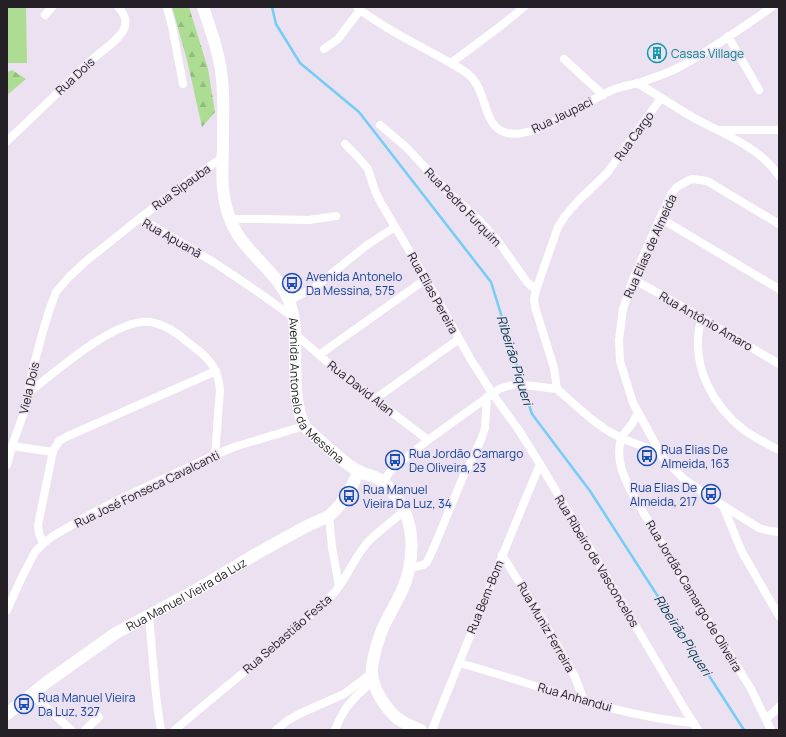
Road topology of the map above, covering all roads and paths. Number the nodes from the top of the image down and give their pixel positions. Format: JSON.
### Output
{"nodes":[{"id":1,"x":52,"y":7,"type":"edge"},
{"id":2,"x":118,"y":7,"type":"edge"},
{"id":3,"x":167,"y":7,"type":"edge"},
{"id":4,"x":203,"y":7,"type":"edge"},
{"id":5,"x":524,"y":7,"type":"edge"},
{"id":6,"x":772,"y":7,"type":"edge"},
{"id":7,"x":358,"y":8,"type":"edge"},
{"id":8,"x":45,"y":15,"type":"dead end"},
{"id":9,"x":728,"y":36,"type":"junction"},
{"id":10,"x":324,"y":49,"type":"dead end"},
{"id":11,"x":564,"y":59,"type":"dead end"},
{"id":12,"x":451,"y":63,"type":"junction"},
{"id":13,"x":637,"y":83,"type":"junction"},
{"id":14,"x":183,"y":84,"type":"dead end"},
{"id":15,"x":759,"y":90,"type":"dead end"},
{"id":16,"x":603,"y":95,"type":"junction"},
{"id":17,"x":662,"y":98,"type":"junction"},
{"id":18,"x":380,"y":125,"type":"dead end"},
{"id":19,"x":718,"y":130,"type":"junction"},
{"id":20,"x":779,"y":130,"type":"edge"},
{"id":21,"x":7,"y":141,"type":"edge"},
{"id":22,"x":345,"y":144,"type":"dead end"},
{"id":23,"x":223,"y":157,"type":"junction"},
{"id":24,"x":779,"y":176,"type":"edge"},
{"id":25,"x":336,"y":216,"type":"dead end"},
{"id":26,"x":140,"y":218,"type":"junction"},
{"id":27,"x":660,"y":218,"type":"junction"},
{"id":28,"x":230,"y":219,"type":"junction"},
{"id":29,"x":779,"y":224,"type":"edge"},
{"id":30,"x":396,"y":227,"type":"junction"},
{"id":31,"x":426,"y":279,"type":"junction"},
{"id":32,"x":634,"y":279,"type":"junction"},
{"id":33,"x":779,"y":289,"type":"edge"},
{"id":34,"x":536,"y":290,"type":"junction"},
{"id":35,"x":289,"y":301,"type":"junction"},
{"id":36,"x":49,"y":311,"type":"joint"},
{"id":37,"x":293,"y":317,"type":"junction"},
{"id":38,"x":702,"y":318,"type":"junction"},
{"id":39,"x":295,"y":334,"type":"junction"},
{"id":40,"x":459,"y":340,"type":"junction"},
{"id":41,"x":319,"y":355,"type":"junction"},
{"id":42,"x":779,"y":364,"type":"edge"},
{"id":43,"x":216,"y":372,"type":"junction"},
{"id":44,"x":557,"y":389,"type":"junction"},
{"id":45,"x":29,"y":392,"type":"junction"},
{"id":46,"x":490,"y":395,"type":"junction"},
{"id":47,"x":375,"y":399,"type":"junction"},
{"id":48,"x":638,"y":413,"type":"junction"},
{"id":49,"x":304,"y":426,"type":"junction"},
{"id":50,"x":622,"y":438,"type":"junction"},
{"id":51,"x":428,"y":440,"type":"junction"},
{"id":52,"x":12,"y":446,"type":"junction"},
{"id":53,"x":779,"y":450,"type":"edge"},
{"id":54,"x":53,"y":452,"type":"junction"},
{"id":55,"x":660,"y":453,"type":"junction"},
{"id":56,"x":215,"y":455,"type":"junction"},
{"id":57,"x":540,"y":464,"type":"junction"},
{"id":58,"x":7,"y":465,"type":"edge"},
{"id":59,"x":359,"y":471,"type":"junction"},
{"id":60,"x":384,"y":483,"type":"junction"},
{"id":61,"x":724,"y":506,"type":"junction"},
{"id":62,"x":404,"y":511,"type":"junction"},
{"id":63,"x":330,"y":516,"type":"junction"},
{"id":64,"x":779,"y":532,"type":"edge"},
{"id":65,"x":43,"y":544,"type":"junction"},
{"id":66,"x":502,"y":556,"type":"junction"},
{"id":67,"x":410,"y":568,"type":"junction"},
{"id":68,"x":339,"y":586,"type":"junction"},
{"id":69,"x":7,"y":610,"type":"edge"},
{"id":70,"x":149,"y":616,"type":"junction"},
{"id":71,"x":779,"y":616,"type":"edge"},
{"id":72,"x":459,"y":663,"type":"junction"},
{"id":73,"x":372,"y":677,"type":"junction"},
{"id":74,"x":32,"y":694,"type":"junction"},
{"id":75,"x":584,"y":701,"type":"junction"},
{"id":76,"x":779,"y":707,"type":"edge"},
{"id":77,"x":7,"y":714,"type":"edge"},
{"id":78,"x":99,"y":717,"type":"dead end"},
{"id":79,"x":766,"y":719,"type":"junction"},
{"id":80,"x":402,"y":726,"type":"edge"},
{"id":81,"x":696,"y":727,"type":"edge"},
{"id":82,"x":71,"y":730,"type":"edge"},
{"id":83,"x":85,"y":730,"type":"edge"},
{"id":84,"x":161,"y":730,"type":"edge"},
{"id":85,"x":175,"y":730,"type":"edge"},
{"id":86,"x":276,"y":730,"type":"edge"},
{"id":87,"x":335,"y":730,"type":"edge"},
{"id":88,"x":421,"y":730,"type":"edge"},
{"id":89,"x":432,"y":730,"type":"edge"},
{"id":90,"x":771,"y":730,"type":"edge"}],
"edges":[{"from":1,"to":8,"type":"street"},
{"from":2,"to":21,"type":"street","name":"Rua Dois"},
{"from":3,"to":14,"type":"street"},
{"from":4,"to":23,"type":"street","name":"Avenida Antonelo da Messina"},
{"from":5,"to":12,"type":"street"},
{"from":6,"to":9,"type":"street","name":"Rua Jaupaci"},
{"from":7,"to":10,"type":"street"},
{"from":7,"to":12,"type":"street","name":"Rua Jaupaci"},
{"from":9,"to":13,"type":"street","name":"Rua Jaupaci"},
{"from":9,"to":15,"type":"street"},
{"from":11,"to":16,"type":"street"},
{"from":12,"to":16,"type":"street","name":"Rua Jaupaci"},
{"from":13,"to":16,"type":"street","name":"Rua Jaupaci"},
{"from":13,"to":17,"type":"street"},
{"from":17,"to":19,"type":"street"},
{"from":17,"to":34,"type":"street","name":"Rua Cargo"},
{"from":18,"to":34,"type":"street","name":"Rua Pedro Furquim"},
{"from":19,"to":20,"type":"street"},
{"from":19,"to":24,"type":"street"},
{"from":22,"to":30,"type":"street","name":"Rua Elias Pereira"},
{"from":23,"to":26,"type":"street","name":"Rua Sipauba"},
{"from":23,"to":28,"type":"street","name":"Avenida Antonelo da Messina"},
{"from":25,"to":28,"type":"street"},
{"from":26,"to":36,"type":"street","name":"Rua Apuanã"},
{"from":26,"to":37,"type":"street","name":"Rua Apuanã"},
{"from":27,"to":29,"type":"street","name":"Rua Elias de Almeida"},
{"from":27,"to":32,"type":"street","name":"Rua Elias de Almeida"},
{"from":27,"to":33,"type":"street"},
{"from":28,"to":35,"type":"street","name":"Avenida Antonelo da Messina"},
{"from":30,"to":31,"type":"street","name":"Rua Elias Pereira"},
{"from":30,"to":35,"type":"street"},
{"from":31,"to":40,"type":"street","name":"Rua Elias Pereira"},
{"from":31,"to":41,"type":"street"},
{"from":32,"to":38,"type":"street","name":"Rua Antônio Amaro"},
{"from":32,"to":48,"type":"street","name":"Rua Elias de Almeida"},
{"from":34,"to":44,"type":"street"},
{"from":35,"to":37,"type":"street","name":"Avenida Antonelo da Messina"},
{"from":36,"to":45,"type":"street","name":"Viela Dois"},
{"from":37,"to":39,"type":"street","name":"Avenida Antonelo da Messina"},
{"from":38,"to":42,"type":"street","name":"Rua Antônio Amaro"},
{"from":38,"to":53,"type":"street"},
{"from":39,"to":41,"type":"street","name":"Rua David Alan"},
{"from":39,"to":49,"type":"street","name":"Avenida Antonelo da Messina"},
{"from":40,"to":46,"type":"street","name":"Rua Elias Pereira"},
{"from":40,"to":47,"type":"street"},
{"from":41,"to":47,"type":"street","name":"Rua David Alan"},
{"from":43,"to":45,"type":"street"},
{"from":43,"to":54,"type":"street"},
{"from":43,"to":56,"type":"street"},
{"from":44,"to":46,"type":"street"},
{"from":44,"to":50,"type":"street"},
{"from":45,"to":52,"type":"street","name":"Viela Dois"},
{"from":46,"to":51,"type":"street"},
{"from":46,"to":57,"type":"street","name":"Rua Ribeiro de Vasconcelos"},
{"from":46,"to":67,"type":"street"},
{"from":47,"to":51,"type":"street","name":"Rua David Alan"},
{"from":48,"to":50,"type":"street","name":"Rua Jordão Camargo de Oliveira"},
{"from":48,"to":55,"type":"street","name":"Rua Elias de Almeida"},
{"from":49,"to":56,"type":"street","name":"Rua José Fonseca Cavalcanti"},
{"from":49,"to":59,"type":"street","name":"Avenida Antonelo da Messina"},
{"from":50,"to":55,"type":"street"},
{"from":50,"to":79,"type":"street","name":"Rua Jordão Camargo de Oliveira"},
{"from":51,"to":60,"type":"street"},
{"from":52,"to":54,"type":"street"},
{"from":52,"to":58,"type":"street","name":"Viela Dois"},
{"from":54,"to":65,"type":"street"},
{"from":55,"to":61,"type":"street","name":"Rua Elias de Almeida"},
{"from":56,"to":65,"type":"street","name":"Rua José Fonseca Cavalcanti"},
{"from":57,"to":66,"type":"street","name":"Rua Bem-Bom"},
{"from":57,"to":81,"type":"street","name":"Rua Ribeiro de Vasconcelos"},
{"from":59,"to":60,"type":"street","name":"Avenida Antonelo da Messina"},
{"from":59,"to":63,"type":"street","name":"Rua Manuel Vieira da Luz"},
{"from":60,"to":62,"type":"street","name":"Avenida Antonelo da Messina"},
{"from":61,"to":64,"type":"street","name":"Rua Elias de Almeida"},
{"from":61,"to":71,"type":"street"},
{"from":62,"to":67,"type":"street","name":"Avenida Antonelo da Messina"},
{"from":62,"to":68,"type":"street","name":"Rua Sebastião Festa"},
{"from":63,"to":68,"type":"street"},
{"from":63,"to":70,"type":"street","name":"Rua Manuel Vieira da Luz"},
{"from":65,"to":69,"type":"street","name":"Rua José Fonseca Cavalcanti"},
{"from":66,"to":72,"type":"street","name":"Rua Bem-Bom"},
{"from":66,"to":75,"type":"street","name":"Rua Muniz Ferreira"},
{"from":67,"to":73,"type":"street","name":"Avenida Antonelo da Messina"},
{"from":68,"to":85,"type":"street","name":"Rua Sebastião Festa"},
{"from":70,"to":74,"type":"street","name":"Rua Manuel Vieira da Luz"},
{"from":70,"to":84,"type":"street"},
{"from":72,"to":75,"type":"street","name":"Rua Anhandui"},
{"from":72,"to":89,"type":"street","name":"Rua Bem-Bom"},
{"from":73,"to":80,"type":"street"},
{"from":73,"to":86,"type":"street"},
{"from":73,"to":87,"type":"street"},
{"from":74,"to":77,"type":"street","name":"Rua Manuel Vieira da Luz"},
{"from":74,"to":82,"type":"street"},
{"from":75,"to":81,"type":"street","name":"Rua Anhandui"},
{"from":76,"to":79,"type":"street"},
{"from":78,"to":83,"type":"street"},
{"from":79,"to":90,"type":"street","name":"Rua Jordão Camargo de Oliveira"},
{"from":80,"to":88,"type":"street"}]}
